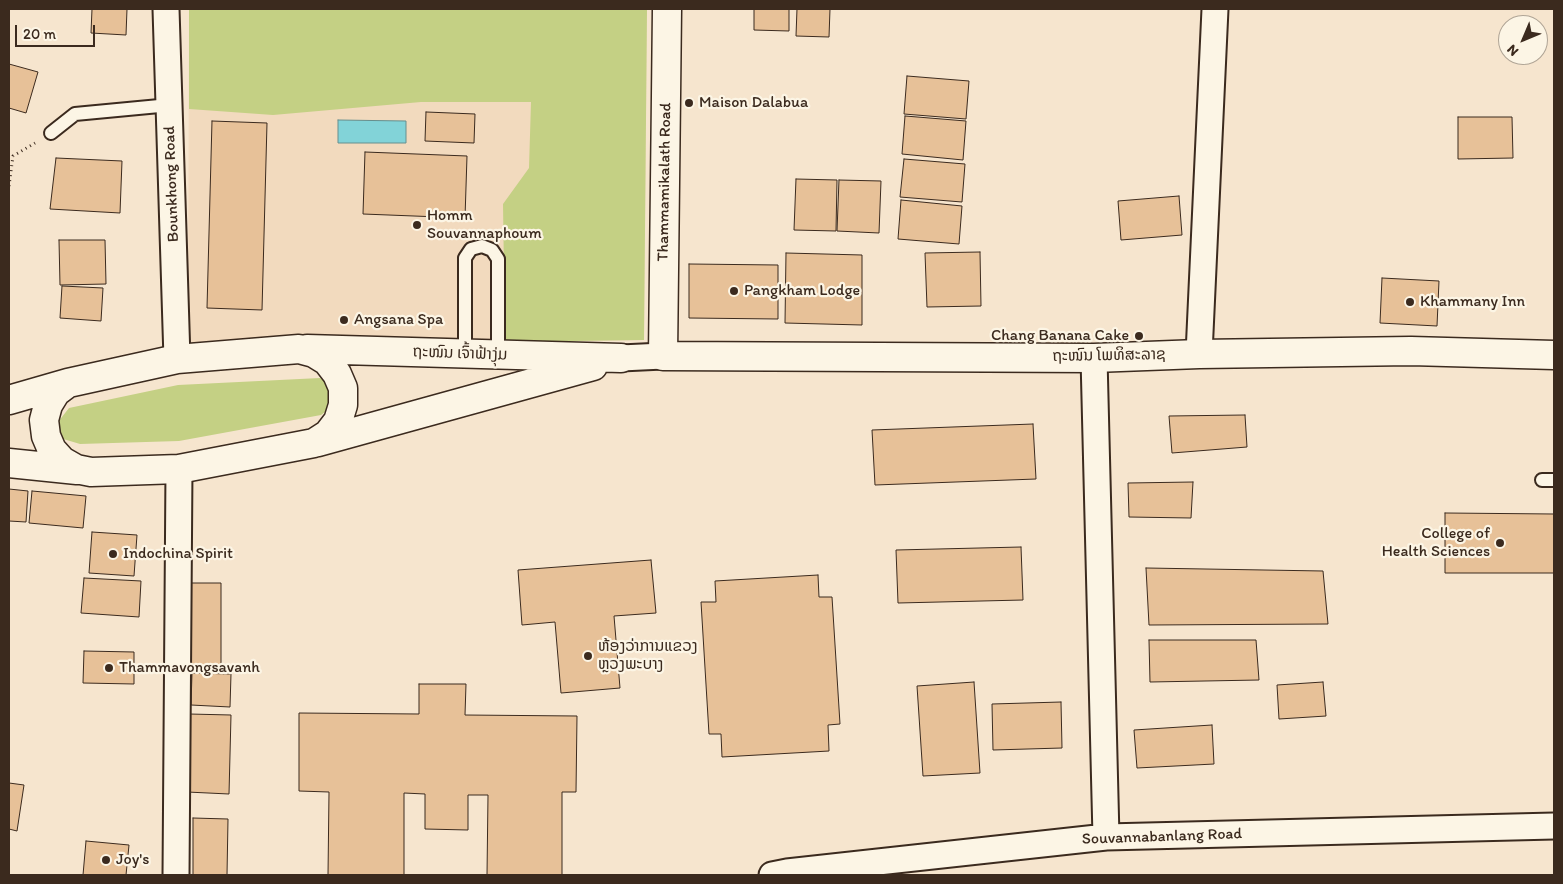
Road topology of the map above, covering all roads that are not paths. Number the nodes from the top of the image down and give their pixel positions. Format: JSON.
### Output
{"nodes":[{"id":1,"x":166,"y":9,"type":"edge"},
{"id":2,"x":667,"y":9,"type":"edge"},
{"id":3,"x":1215,"y":9,"type":"edge"},
{"id":4,"x":170,"y":105,"type":"junction"},
{"id":5,"x":51,"y":133,"type":"road end"},
{"id":6,"x":299,"y":349,"type":"junction"},
{"id":7,"x":465,"y":354,"type":"junction"},
{"id":8,"x":1199,"y":354,"type":"junction"},
{"id":9,"x":1554,"y":354,"type":"edge"},
{"id":10,"x":498,"y":355,"type":"junction"},
{"id":11,"x":663,"y":356,"type":"junction"},
{"id":12,"x":620,"y":358,"type":"junction"},
{"id":13,"x":1094,"y":358,"type":"junction"},
{"id":14,"x":177,"y":359,"type":"junction"},
{"id":15,"x":68,"y":382,"type":"junction"},
{"id":16,"x":9,"y":400,"type":"edge"},
{"id":17,"x":314,"y":444,"type":"junction"},
{"id":18,"x":9,"y":463,"type":"edge"},
{"id":19,"x":179,"y":469,"type":"junction"},
{"id":20,"x":91,"y":472,"type":"junction"},
{"id":21,"x":1554,"y":826,"type":"edge"},
{"id":22,"x":1106,"y":837,"type":"junction"},
{"id":23,"x":176,"y":875,"type":"edge"},
{"id":24,"x":772,"y":875,"type":"edge"}],
"edges":[{"from":1,"to":4,"type":"street","name":"Bounkhong Road"},
{"from":2,"to":11,"type":"main road","name":"Thammamikalath Road"},
{"from":3,"to":8,"type":"street"},
{"from":4,"to":5,"type":"lane"},
{"from":4,"to":14,"type":"street","name":"Bounkhong Road"},
{"from":6,"to":7,"type":"main road","name":"ຖະໜົນ ເຈົ້າຟ້າງຸ່ມ"},
{"from":6,"to":14,"type":"main road","name":"ຖະໜົນ ເຈົ້າຟ້າງຸ່ມ"},
{"from":6,"to":17,"type":"main road","name":"ຖະໜົນ ເຈົ້າຟ້າງຸ່ມ"},
{"from":7,"to":10,"type":"main road","name":"ຖະໜົນ ເຈົ້າຟ້າງຸ່ມ"},
{"from":7,"to":10,"type":"lane"},
{"from":8,"to":9,"type":"main road","name":"ຖະໜົນ ໂພທິສະລາຊ"},
{"from":8,"to":13,"type":"main road","name":"ຖະໜົນ ໂພທິສະລາຊ"},
{"from":10,"to":12,"type":"main road","name":"ຖະໜົນ ເຈົ້າຟ້າງຸ່ມ"},
{"from":11,"to":12,"type":"street","name":"ຖະໜົນ ເຈົ້າຟ້າງຸ່ມ"},
{"from":11,"to":13,"type":"main road","name":"ຖະໜົນ ໂພທິສະລາຊ"},
{"from":12,"to":17,"type":"main road","name":"ຖະໜົນ ເຈົ້າຟ້າງຸ່ມ"},
{"from":13,"to":22,"type":"street"},
{"from":14,"to":15,"type":"main road","name":"ຖະໜົນ ເຈົ້າຟ້າງຸ່ມ"},
{"from":15,"to":16,"type":"main road","name":"ຖະໜົນ ເຈົ້າຟ້າງຸ່ມ"},
{"from":15,"to":20,"type":"main road","name":"ຖະໜົນ ເຈົ້າຟ້າງຸ່ມ"},
{"from":17,"to":19,"type":"main road","name":"ຖະໜົນ ເຈົ້າຟ້າງຸ່ມ"},
{"from":18,"to":20,"type":"main road","name":"ຖະໜົນ ເຈົ້າຟ້າງຸ່ມ"},
{"from":19,"to":20,"type":"main road","name":"ຖະໜົນ ເຈົ້າຟ້າງຸ່ມ"},
{"from":19,"to":23,"type":"street"},
{"from":21,"to":22,"type":"street","name":"Souvannabanlang Road"},
{"from":22,"to":24,"type":"street","name":"Souvannabanlang Road"}]}
